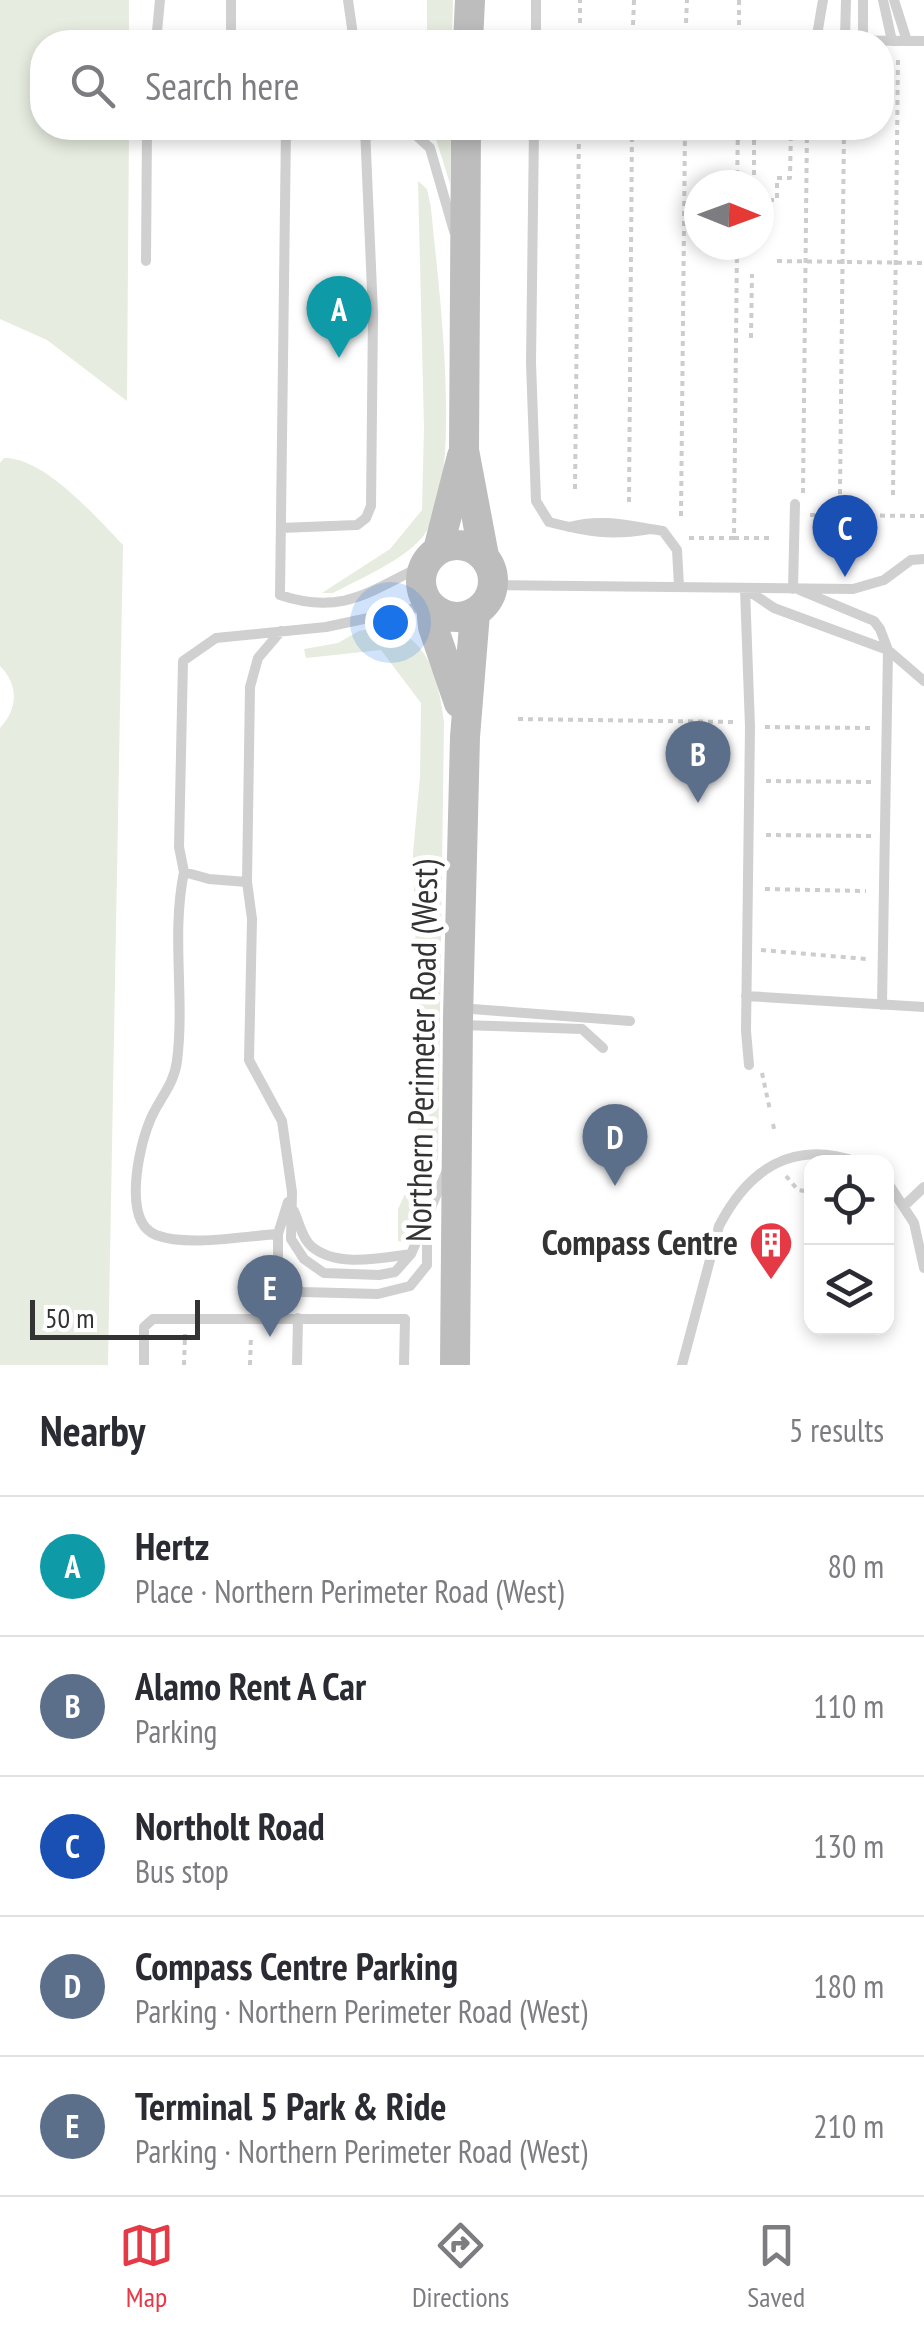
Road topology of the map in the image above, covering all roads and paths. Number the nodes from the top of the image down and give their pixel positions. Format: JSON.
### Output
{"nodes":[{"id":1,"x":160,"y":0,"type":"edge"},
{"id":2,"x":231,"y":0,"type":"edge"},
{"id":3,"x":348,"y":0,"type":"edge"},
{"id":4,"x":470,"y":0,"type":"edge"},
{"id":5,"x":536,"y":0,"type":"edge"},
{"id":6,"x":824,"y":0,"type":"edge"},
{"id":7,"x":846,"y":0,"type":"edge"},
{"id":8,"x":864,"y":0,"type":"edge"},
{"id":9,"x":883,"y":0,"type":"edge"},
{"id":10,"x":894,"y":0,"type":"edge"},
{"id":11,"x":157,"y":30,"type":"edge"},
{"id":12,"x":231,"y":30,"type":"edge"},
{"id":13,"x":352,"y":30,"type":"edge"},
{"id":14,"x":469,"y":30,"type":"edge"},
{"id":15,"x":536,"y":30,"type":"edge"},
{"id":16,"x":818,"y":30,"type":"edge"},
{"id":17,"x":845,"y":30,"type":"edge"},
{"id":18,"x":862,"y":30,"type":"edge"},
{"id":19,"x":890,"y":30,"type":"edge"},
{"id":20,"x":894,"y":40,"type":"edge"},
{"id":21,"x":907,"y":40,"type":"junction"},
{"id":22,"x":924,"y":41,"type":"edge"},
{"id":23,"x":898,"y":56,"type":"dead end"},
{"id":24,"x":147,"y":140,"type":"edge"},
{"id":25,"x":286,"y":140,"type":"edge"},
{"id":26,"x":366,"y":140,"type":"edge"},
{"id":27,"x":421,"y":140,"type":"edge"},
{"id":28,"x":466,"y":140,"type":"edge"},
{"id":29,"x":534,"y":140,"type":"edge"},
{"id":30,"x":579,"y":140,"type":"edge"},
{"id":31,"x":632,"y":140,"type":"edge"},
{"id":32,"x":685,"y":140,"type":"edge"},
{"id":33,"x":738,"y":140,"type":"edge"},
{"id":34,"x":754,"y":140,"type":"edge"},
{"id":35,"x":791,"y":140,"type":"edge"},
{"id":36,"x":807,"y":140,"type":"edge"},
{"id":37,"x":844,"y":140,"type":"edge"},
{"id":38,"x":737,"y":170,"type":"edge"},
{"id":39,"x":754,"y":170,"type":"edge"},
{"id":40,"x":774,"y":200,"type":"edge"},
{"id":41,"x":737,"y":260,"type":"edge"},
{"id":42,"x":146,"y":261,"type":"dead end"},
{"id":43,"x":463,"y":261,"type":"junction"},
{"id":44,"x":777,"y":261,"type":"dead end"},
{"id":45,"x":806,"y":262,"type":"junction"},
{"id":46,"x":843,"y":262,"type":"junction"},
{"id":47,"x":895,"y":262,"type":"junction"},
{"id":48,"x":924,"y":263,"type":"edge"},
{"id":49,"x":736,"y":277,"type":"junction"},
{"id":50,"x":752,"y":338,"type":"dead end"},
{"id":51,"x":464,"y":450,"type":"junction"},
{"id":52,"x":575,"y":489,"type":"dead end"},
{"id":53,"x":840,"y":494,"type":"dead end"},
{"id":54,"x":893,"y":495,"type":"dead end"},
{"id":55,"x":629,"y":502,"type":"dead end"},
{"id":56,"x":799,"y":504,"type":"joint"},
{"id":57,"x":803,"y":515,"type":"dead end"},
{"id":58,"x":681,"y":516,"type":"dead end"},
{"id":59,"x":924,"y":516,"type":"edge"},
{"id":60,"x":281,"y":528,"type":"junction"},
{"id":61,"x":688,"y":538,"type":"dead end"},
{"id":62,"x":734,"y":538,"type":"junction"},
{"id":63,"x":770,"y":538,"type":"dead end"},
{"id":64,"x":431,"y":558,"type":"junction"},
{"id":65,"x":924,"y":559,"type":"edge"},
{"id":66,"x":489,"y":571,"type":"junction"},
{"id":67,"x":680,"y":586,"type":"junction"},
{"id":68,"x":795,"y":588,"type":"junction"},
{"id":69,"x":745,"y":589,"type":"junction"},
{"id":70,"x":431,"y":606,"type":"junction"},
{"id":71,"x":475,"y":612,"type":"junction"},
{"id":72,"x":281,"y":631,"type":"junction"},
{"id":73,"x":888,"y":650,"type":"junction"},
{"id":74,"x":924,"y":681,"type":"edge"},
{"id":75,"x":518,"y":719,"type":"dead end"},
{"id":76,"x":738,"y":727,"type":"dead end"},
{"id":77,"x":762,"y":727,"type":"dead end"},
{"id":78,"x":876,"y":728,"type":"dead end"},
{"id":79,"x":464,"y":738,"type":"junction"},
{"id":80,"x":761,"y":772,"type":"dead end"},
{"id":81,"x":876,"y":782,"type":"dead end"},
{"id":82,"x":761,"y":826,"type":"dead end"},
{"id":83,"x":876,"y":836,"type":"dead end"},
{"id":84,"x":184,"y":872,"type":"junction"},
{"id":85,"x":247,"y":882,"type":"junction"},
{"id":86,"x":760,"y":889,"type":"dead end"},
{"id":87,"x":874,"y":891,"type":"dead end"},
{"id":88,"x":747,"y":949,"type":"junction"},
{"id":89,"x":882,"y":961,"type":"junction"},
{"id":90,"x":746,"y":996,"type":"junction"},
{"id":91,"x":882,"y":1006,"type":"junction"},
{"id":92,"x":924,"y":1007,"type":"edge"},
{"id":93,"x":458,"y":1016,"type":"junction"},
{"id":94,"x":630,"y":1021,"type":"dead end"},
{"id":95,"x":603,"y":1048,"type":"dead end"},
{"id":96,"x":748,"y":1066,"type":"dead end"},
{"id":97,"x":762,"y":1073,"type":"dead end"},
{"id":98,"x":770,"y":1110,"type":"dead end"},
{"id":99,"x":773,"y":1124,"type":"dead end"},
{"id":100,"x":774,"y":1132,"type":"dead end"},
{"id":101,"x":458,"y":1149,"type":"junction"},
{"id":102,"x":804,"y":1156,"type":"edge"},
{"id":103,"x":786,"y":1176,"type":"dead end"},
{"id":104,"x":924,"y":1187,"type":"edge"},
{"id":105,"x":804,"y":1191,"type":"edge"},
{"id":106,"x":894,"y":1191,"type":"edge"},
{"id":107,"x":292,"y":1192,"type":"junction"},
{"id":108,"x":905,"y":1205,"type":"junction"},
{"id":109,"x":428,"y":1216,"type":"junction"},
{"id":110,"x":278,"y":1234,"type":"junction"},
{"id":111,"x":924,"y":1268,"type":"edge"},
{"id":112,"x":298,"y":1318,"type":"junction"},
{"id":113,"x":185,"y":1329,"type":"dead end"},
{"id":114,"x":251,"y":1335,"type":"dead end"},
{"id":115,"x":144,"y":1365,"type":"edge"},
{"id":116,"x":184,"y":1365,"type":"edge"},
{"id":117,"x":250,"y":1365,"type":"edge"},
{"id":118,"x":297,"y":1365,"type":"edge"},
{"id":119,"x":404,"y":1365,"type":"edge"},
{"id":120,"x":455,"y":1365,"type":"edge"},
{"id":121,"x":682,"y":1365,"type":"edge"}],
"edges":[{"from":1,"to":11,"type":"lane"},
{"from":2,"to":12,"type":"lane"},
{"from":3,"to":13,"type":"lane"},
{"from":4,"to":14,"type":"street"},
{"from":5,"to":15,"type":"lane"},
{"from":6,"to":16,"type":"lane"},
{"from":7,"to":17,"type":"lane"},
{"from":8,"to":18,"type":"lane"},
{"from":9,"to":19,"type":"lane"},
{"from":10,"to":21,"type":"lane"},
{"from":20,"to":21,"type":"lane"},
{"from":21,"to":22,"type":"lane"},
{"from":23,"to":47,"type":"path"},
{"from":24,"to":42,"type":"lane"},
{"from":25,"to":60,"type":"lane"},
{"from":26,"to":60,"type":"lane"},
{"from":27,"to":43,"type":"lane"},
{"from":28,"to":43,"type":"street"},
{"from":29,"to":67,"type":"lane"},
{"from":30,"to":52,"type":"path"},
{"from":31,"to":55,"type":"path"},
{"from":32,"to":58,"type":"path"},
{"from":33,"to":38,"type":"path"},
{"from":34,"to":39,"type":"path"},
{"from":35,"to":40,"type":"path"},
{"from":36,"to":45,"type":"path"},
{"from":37,"to":46,"type":"path"},
{"from":41,"to":49,"type":"path"},
{"from":43,"to":51,"type":"street"},
{"from":44,"to":45,"type":"path"},
{"from":45,"to":46,"type":"path"},
{"from":45,"to":56,"type":"path"},
{"from":46,"to":47,"type":"path"},
{"from":46,"to":53,"type":"path"},
{"from":47,"to":48,"type":"path"},
{"from":47,"to":54,"type":"path"},
{"from":49,"to":50,"type":"path"},
{"from":49,"to":62,"type":"path"},
{"from":51,"to":64,"type":"street"},
{"from":51,"to":66,"type":"street"},
{"from":56,"to":68,"type":"lane"},
{"from":57,"to":59,"type":"path"},
{"from":60,"to":64,"type":"lane"},
{"from":61,"to":62,"type":"path"},
{"from":62,"to":63,"type":"path"},
{"from":64,"to":66,"type":"street"},
{"from":64,"to":70,"type":"street"},
{"from":65,"to":68,"type":"lane"},
{"from":66,"to":67,"type":"lane"},
{"from":66,"to":71,"type":"street"},
{"from":67,"to":69,"type":"lane"},
{"from":68,"to":69,"type":"lane"},
{"from":68,"to":73,"type":"lane"},
{"from":69,"to":73,"type":"lane"},
{"from":69,"to":88,"type":"lane"},
{"from":70,"to":71,"type":"street"},
{"from":70,"to":72,"type":"lane"},
{"from":70,"to":79,"type":"street","name":"Northern Perimeter Road (West)"},
{"from":71,"to":79,"type":"street","name":"Northern Perimeter Road (West)"},
{"from":72,"to":84,"type":"lane"},
{"from":72,"to":85,"type":"lane"},
{"from":73,"to":74,"type":"lane"},
{"from":73,"to":89,"type":"lane"},
{"from":75,"to":76,"type":"path"},
{"from":77,"to":78,"type":"path"},
{"from":79,"to":93,"type":"street","name":"Northern Perimeter Road (West)"},
{"from":80,"to":81,"type":"path"},
{"from":82,"to":83,"type":"path"},
{"from":84,"to":85,"type":"lane"},
{"from":84,"to":110,"type":"lane"},
{"from":85,"to":107,"type":"lane"},
{"from":86,"to":87,"type":"path"},
{"from":88,"to":89,"type":"path"},
{"from":88,"to":90,"type":"lane"},
{"from":89,"to":91,"type":"lane"},
{"from":90,"to":91,"type":"lane"},
{"from":90,"to":96,"type":"lane"},
{"from":91,"to":92,"type":"lane"},
{"from":93,"to":94,"type":"lane"},
{"from":93,"to":95,"type":"lane"},
{"from":93,"to":101,"type":"street","name":"Northern Perimeter Road (West)"},
{"from":97,"to":98,"type":"path"},
{"from":99,"to":100,"type":"path"},
{"from":101,"to":109,"type":"lane"},
{"from":101,"to":120,"type":"street","name":"Northern Perimeter Road (West)"},
{"from":102,"to":121,"type":"lane"},
{"from":103,"to":105,"type":"path"},
{"from":104,"to":108,"type":"lane"},
{"from":106,"to":108,"type":"lane"},
{"from":107,"to":109,"type":"lane"},
{"from":107,"to":110,"type":"lane"},
{"from":108,"to":111,"type":"lane"},
{"from":109,"to":110,"type":"lane"},
{"from":112,"to":115,"type":"lane"},
{"from":112,"to":118,"type":"lane"},
{"from":112,"to":119,"type":"lane"},
{"from":113,"to":116,"type":"path"},
{"from":114,"to":117,"type":"path"}]}
